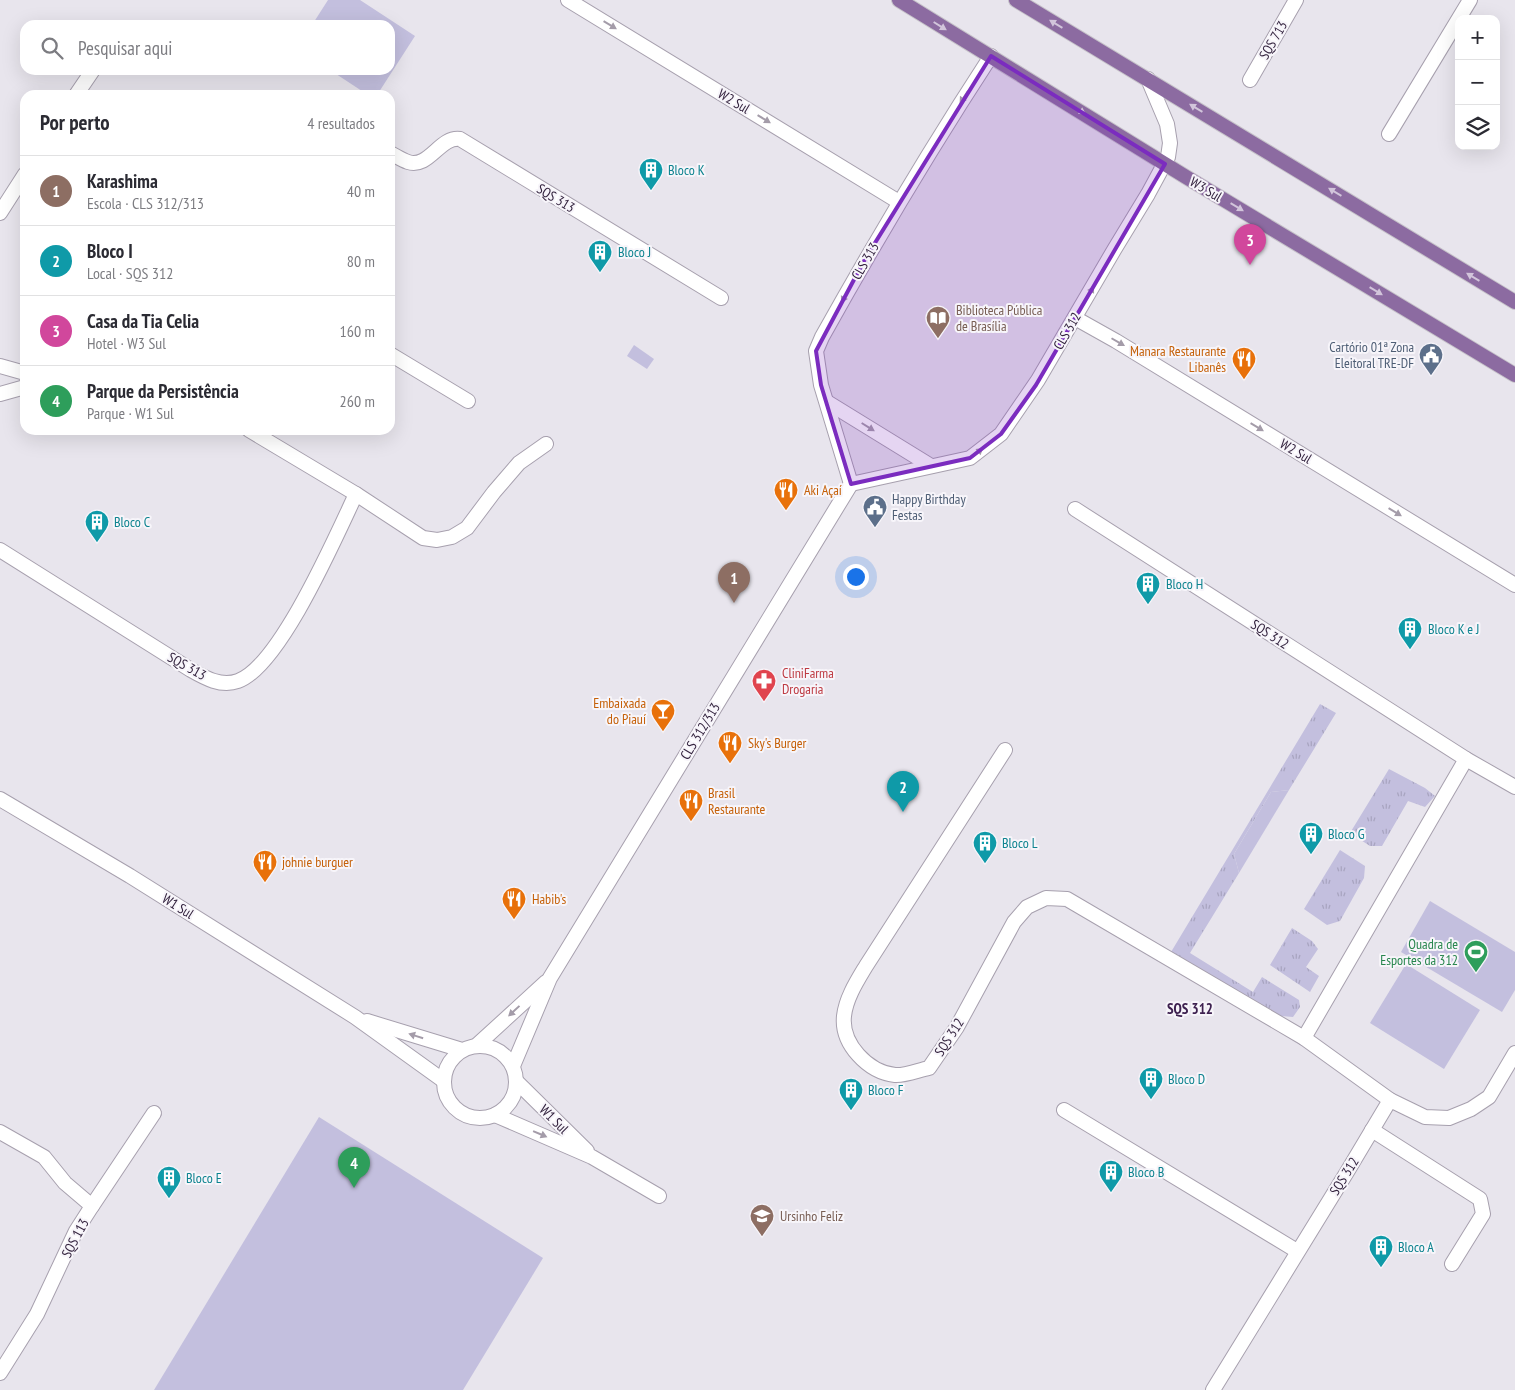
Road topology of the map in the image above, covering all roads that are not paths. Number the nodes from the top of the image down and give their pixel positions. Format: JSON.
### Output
{"nodes":[{"id":1,"x":568,"y":0,"type":"edge"},
{"id":2,"x":899,"y":0,"type":"edge"},
{"id":3,"x":1016,"y":0,"type":"edge"},
{"id":4,"x":1296,"y":0,"type":"edge"},
{"id":5,"x":1470,"y":0,"type":"edge"},
{"id":6,"x":990,"y":56,"type":"junction"},
{"id":7,"x":90,"y":75,"type":"edge"},
{"id":8,"x":1148,"y":79,"type":"junction"},
{"id":9,"x":1250,"y":80,"type":"dead end"},
{"id":10,"x":79,"y":90,"type":"edge"},
{"id":11,"x":1389,"y":134,"type":"dead end"},
{"id":12,"x":395,"y":155,"type":"edge"},
{"id":13,"x":1165,"y":164,"type":"junction"},
{"id":14,"x":20,"y":182,"type":"edge"},
{"id":15,"x":899,"y":202,"type":"junction"},
{"id":16,"x":0,"y":213,"type":"edge"},
{"id":17,"x":721,"y":298,"type":"dead end"},
{"id":18,"x":1515,"y":302,"type":"edge"},
{"id":19,"x":1075,"y":318,"type":"junction"},
{"id":20,"x":395,"y":357,"type":"edge"},
{"id":21,"x":0,"y":366,"type":"edge"},
{"id":22,"x":20,"y":372,"type":"edge"},
{"id":23,"x":1515,"y":375,"type":"edge"},
{"id":24,"x":20,"y":389,"type":"edge"},
{"id":25,"x":0,"y":394,"type":"edge"},
{"id":26,"x":468,"y":401,"type":"dead end"},
{"id":27,"x":827,"y":402,"type":"junction"},
{"id":28,"x":257,"y":435,"type":"edge"},
{"id":29,"x":546,"y":444,"type":"dead end"},
{"id":30,"x":931,"y":466,"type":"junction"},
{"id":31,"x":851,"y":484,"type":"junction"},
{"id":32,"x":356,"y":494,"type":"junction"},
{"id":33,"x":1075,"y":509,"type":"dead end"},
{"id":34,"x":0,"y":550,"type":"edge"},
{"id":35,"x":1515,"y":585,"type":"edge"},
{"id":36,"x":1005,"y":750,"type":"dead end"},
{"id":37,"x":1466,"y":759,"type":"junction"},
{"id":38,"x":1515,"y":787,"type":"edge"},
{"id":39,"x":0,"y":799,"type":"edge"},
{"id":40,"x":550,"y":978,"type":"junction"},
{"id":41,"x":355,"y":1017,"type":"junction"},
{"id":42,"x":1304,"y":1038,"type":"junction"},
{"id":43,"x":476,"y":1046,"type":"junction"},
{"id":44,"x":462,"y":1050,"type":"junction"},
{"id":45,"x":1515,"y":1053,"type":"edge"},
{"id":46,"x":513,"y":1066,"type":"junction"},
{"id":47,"x":444,"y":1081,"type":"junction"},
{"id":48,"x":516,"y":1081,"type":"junction"},
{"id":49,"x":1390,"y":1100,"type":"junction"},
{"id":50,"x":1064,"y":1110,"type":"dead end"},
{"id":51,"x":154,"y":1113,"type":"dead end"},
{"id":52,"x":495,"y":1115,"type":"junction"},
{"id":53,"x":1372,"y":1130,"type":"junction"},
{"id":54,"x":0,"y":1132,"type":"edge"},
{"id":55,"x":592,"y":1157,"type":"junction"},
{"id":56,"x":659,"y":1196,"type":"dead end"},
{"id":57,"x":92,"y":1206,"type":"junction"},
{"id":58,"x":1297,"y":1251,"type":"junction"},
{"id":59,"x":1452,"y":1264,"type":"dead end"},
{"id":60,"x":0,"y":1374,"type":"edge"},
{"id":61,"x":1212,"y":1388,"type":"edge"}],
"edges":[{"from":1,"to":15,"type":"street","name":"W2 Sul","one_way":true},
{"from":2,"to":6,"type":"main road","name":"W3 Sul","one_way":true},
{"from":8,"to":3,"type":"main road","one_way":true},
{"from":4,"to":9,"type":"street","name":"SQS 713"},
{"from":5,"to":11,"type":"street"},
{"from":6,"to":13,"type":"main road","name":"W3 Sul","one_way":true},
{"from":6,"to":15,"type":"street","name":"CLS 313","one_way":true},
{"from":7,"to":10,"type":"street"},
{"from":8,"to":13,"type":"street","name":"CLS 312"},
{"from":18,"to":8,"type":"main road","one_way":true},
{"from":12,"to":17,"type":"street","name":"SQS 313"},
{"from":19,"to":13,"type":"street","name":"CLS 312","one_way":true},
{"from":13,"to":23,"type":"main road","name":"W3 Sul","one_way":true},
{"from":14,"to":16,"type":"street"},
{"from":15,"to":27,"type":"street","name":"CLS 313","one_way":true},
{"from":30,"to":19,"type":"street","name":"CLS 312","one_way":true},
{"from":19,"to":35,"type":"street","name":"W2 Sul","one_way":true},
{"from":20,"to":26,"type":"street"},
{"from":21,"to":22,"type":"street"},
{"from":24,"to":25,"type":"street"},
{"from":27,"to":30,"type":"street","one_way":true},
{"from":27,"to":31,"type":"street","name":"CLS 313"},
{"from":28,"to":32,"type":"street"},
{"from":29,"to":32,"type":"street"},
{"from":30,"to":31,"type":"street","name":"CLS 312"},
{"from":31,"to":40,"type":"street","name":"CLS 312/313"},
{"from":32,"to":34,"type":"street","name":"SQS 313"},
{"from":33,"to":37,"type":"street","name":"SQS 312"},
{"from":36,"to":42,"type":"street","name":"SQS 312"},
{"from":37,"to":38,"type":"street","name":"SQS 312"},
{"from":37,"to":42,"type":"street"},
{"from":39,"to":41,"type":"street","name":"W1 Sul"},
{"from":40,"to":43,"type":"street","name":"CLS 312/313","one_way":true},
{"from":40,"to":46,"type":"street","name":"CLS 312/313"},
{"from":44,"to":41,"type":"street","name":"W1 Sul","one_way":true},
{"from":41,"to":47,"type":"street","name":"W1 Sul"},
{"from":42,"to":49,"type":"street","name":"SQS 312"},
{"from":43,"to":44,"type":"street"},
{"from":43,"to":46,"type":"street"},
{"from":44,"to":47,"type":"street"},
{"from":45,"to":49,"type":"street","name":"SQS 312"},
{"from":46,"to":48,"type":"street"},
{"from":47,"to":52,"type":"street"},
{"from":48,"to":52,"type":"street"},
{"from":48,"to":55,"type":"street","name":"W1 Sul"},
{"from":49,"to":53,"type":"street","name":"SQS 312"},
{"from":50,"to":58,"type":"street"},
{"from":51,"to":57,"type":"street"},
{"from":52,"to":55,"type":"street","name":"W1 Sul","one_way":true},
{"from":53,"to":58,"type":"street","name":"SQS 312"},
{"from":53,"to":59,"type":"street"},
{"from":54,"to":57,"type":"street","name":"SQS 113"},
{"from":55,"to":56,"type":"street","name":"W1 Sul"},
{"from":57,"to":60,"type":"street","name":"SQS 113"},
{"from":58,"to":61,"type":"street","name":"SQS 312"}]}
